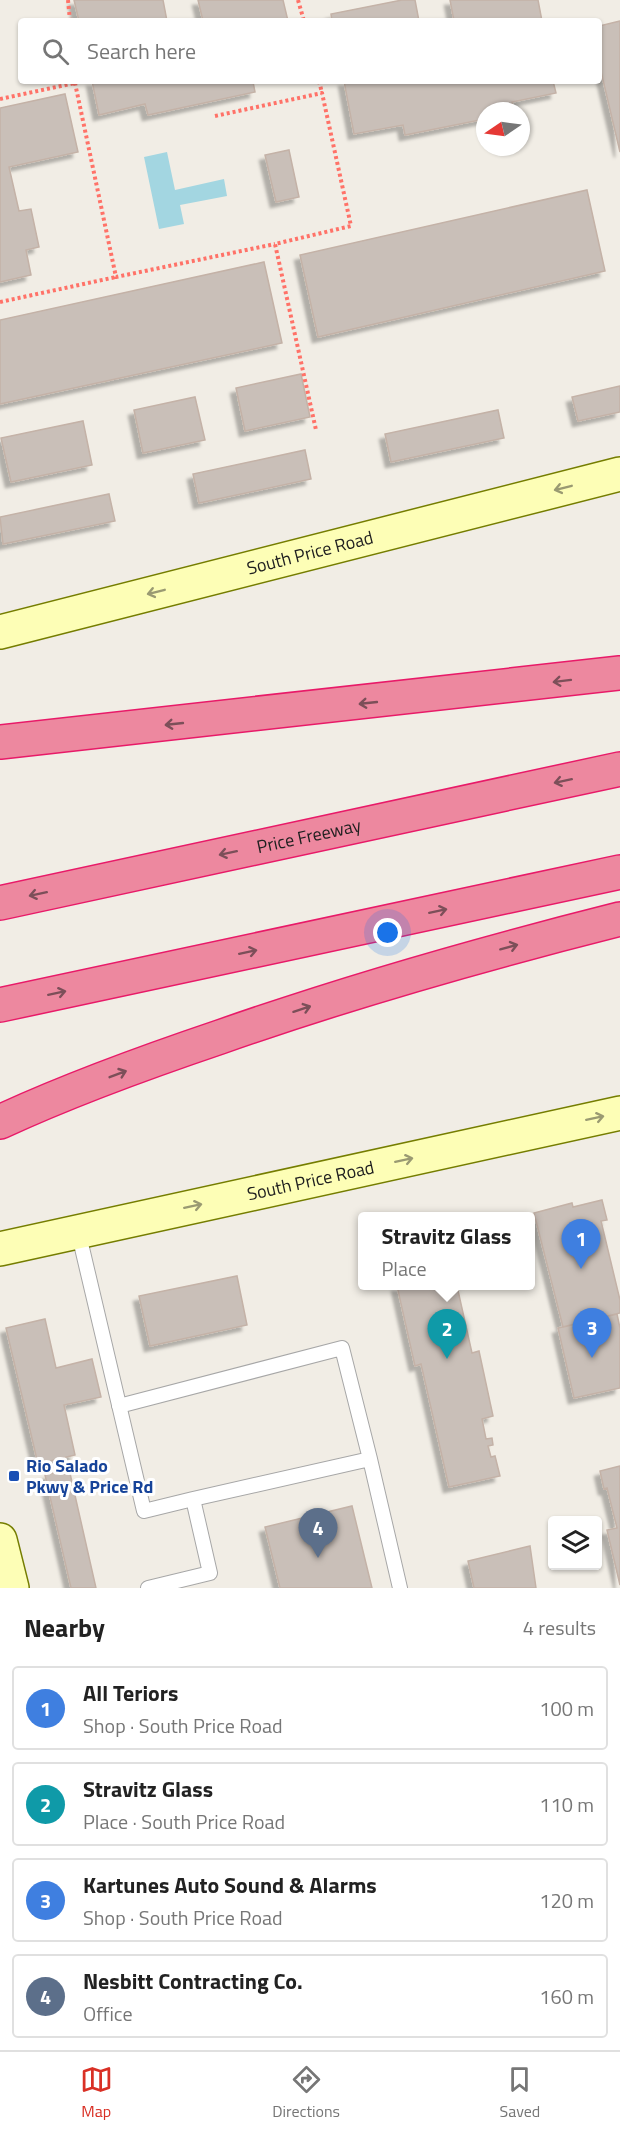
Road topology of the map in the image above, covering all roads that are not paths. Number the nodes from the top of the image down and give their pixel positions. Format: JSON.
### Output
{"nodes":[{"id":1,"x":620,"y":474,"type":"edge"},
{"id":2,"x":0,"y":632,"type":"edge"},
{"id":3,"x":620,"y":673,"type":"edge"},
{"id":4,"x":0,"y":742,"type":"edge"},
{"id":5,"x":620,"y":769,"type":"edge"},
{"id":6,"x":620,"y":872,"type":"edge"},
{"id":7,"x":0,"y":903,"type":"edge"},
{"id":8,"x":620,"y":919,"type":"edge"},
{"id":9,"x":0,"y":1005,"type":"edge"},
{"id":10,"x":620,"y":1113,"type":"edge"},
{"id":11,"x":7,"y":1118,"type":"edge"},
{"id":12,"x":78,"y":1231,"type":"junction"},
{"id":13,"x":0,"y":1249,"type":"edge"},
{"id":14,"x":119,"y":1406,"type":"junction"},
{"id":15,"x":370,"y":1459,"type":"junction"},
{"id":16,"x":193,"y":1499,"type":"junction"},
{"id":17,"x":0,"y":1540,"type":"edge"},
{"id":18,"x":12,"y":1588,"type":"edge"},
{"id":19,"x":148,"y":1588,"type":"edge"},
{"id":20,"x":400,"y":1588,"type":"edge"}],
"edges":[{"from":1,"to":2,"type":"main road","name":"South Price Road","one_way":true},
{"from":3,"to":4,"type":"highway","one_way":true},
{"from":5,"to":7,"type":"highway","name":"Price Freeway","one_way":true},
{"from":9,"to":6,"type":"highway","one_way":true},
{"from":11,"to":8,"type":"highway","one_way":true},
{"from":12,"to":10,"type":"main road","name":"South Price Road","one_way":true},
{"from":12,"to":13,"type":"main road","name":"South Price Road"},
{"from":12,"to":14,"type":"lane"},
{"from":14,"to":15,"type":"lane"},
{"from":14,"to":16,"type":"lane"},
{"from":15,"to":16,"type":"lane"},
{"from":15,"to":20,"type":"lane"},
{"from":16,"to":19,"type":"lane"},
{"from":17,"to":18,"type":"main road"}]}
